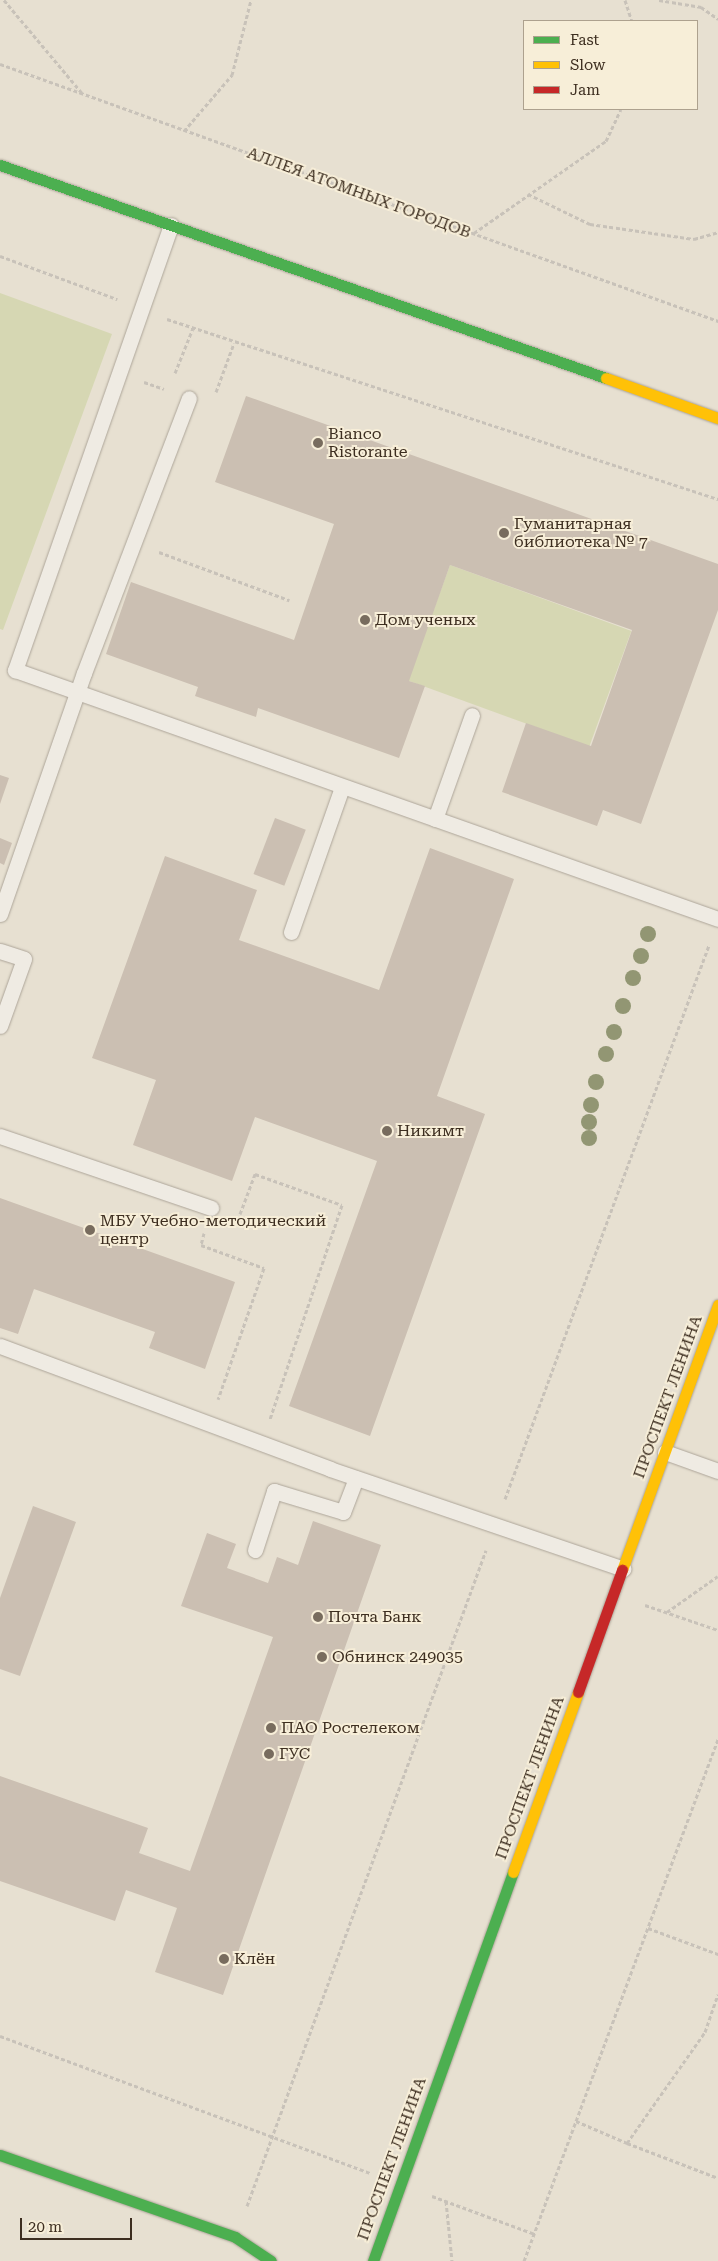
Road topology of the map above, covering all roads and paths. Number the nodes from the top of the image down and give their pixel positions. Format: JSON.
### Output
{"nodes":[{"id":1,"x":4,"y":0,"type":"edge"},
{"id":2,"x":251,"y":0,"type":"edge"},
{"id":3,"x":625,"y":0,"type":"edge"},
{"id":4,"x":658,"y":0,"type":"edge"},
{"id":5,"x":718,"y":19,"type":"edge"},
{"id":6,"x":632,"y":20,"type":"edge"},
{"id":7,"x":0,"y":64,"type":"edge"},
{"id":8,"x":84,"y":95,"type":"junction"},
{"id":9,"x":621,"y":110,"type":"edge"},
{"id":10,"x":184,"y":131,"type":"junction"},
{"id":11,"x":0,"y":165,"type":"edge"},
{"id":12,"x":528,"y":194,"type":"junction"},
{"id":13,"x":171,"y":225,"type":"junction"},
{"id":14,"x":718,"y":232,"type":"edge"},
{"id":15,"x":474,"y":234,"type":"junction"},
{"id":16,"x":0,"y":256,"type":"edge"},
{"id":17,"x":139,"y":308,"type":"junction"},
{"id":18,"x":718,"y":320,"type":"edge"},
{"id":19,"x":193,"y":328,"type":"junction"},
{"id":20,"x":234,"y":343,"type":"junction"},
{"id":21,"x":137,"y":380,"type":"dead end"},
{"id":22,"x":188,"y":398,"type":"dead end"},
{"id":23,"x":214,"y":398,"type":"dead end"},
{"id":24,"x":718,"y":418,"type":"edge"},
{"id":25,"x":718,"y":499,"type":"edge"},
{"id":26,"x":159,"y":542,"type":"dead end"},
{"id":27,"x":289,"y":600,"type":"dead end"},
{"id":28,"x":77,"y":694,"type":"junction"},
{"id":29,"x":472,"y":715,"type":"dead end"},
{"id":30,"x":342,"y":787,"type":"junction"},
{"id":31,"x":435,"y":820,"type":"junction"},
{"id":32,"x":0,"y":914,"type":"edge"},
{"id":33,"x":718,"y":918,"type":"edge"},
{"id":34,"x":291,"y":932,"type":"dead end"},
{"id":35,"x":711,"y":939,"type":"dead end"},
{"id":36,"x":0,"y":951,"type":"edge"},
{"id":37,"x":0,"y":1026,"type":"edge"},
{"id":38,"x":0,"y":1136,"type":"edge"},
{"id":39,"x":211,"y":1208,"type":"joint"},
{"id":40,"x":238,"y":1218,"type":"dead end"},
{"id":41,"x":718,"y":1305,"type":"edge"},
{"id":42,"x":0,"y":1346,"type":"edge"},
{"id":43,"x":226,"y":1403,"type":"dead end"},
{"id":44,"x":262,"y":1416,"type":"dead end"},
{"id":45,"x":270,"y":1420,"type":"junction"},
{"id":46,"x":279,"y":1423,"type":"dead end"},
{"id":47,"x":262,"y":1443,"type":"junction"},
{"id":48,"x":665,"y":1452,"type":"junction"},
{"id":49,"x":718,"y":1471,"type":"edge"},
{"id":50,"x":356,"y":1478,"type":"junction"},
{"id":51,"x":494,"y":1500,"type":"dead end"},
{"id":52,"x":495,"y":1526,"type":"junction"},
{"id":53,"x":255,"y":1550,"type":"dead end"},
{"id":54,"x":623,"y":1570,"type":"junction"},
{"id":55,"x":718,"y":1576,"type":"edge"},
{"id":56,"x":667,"y":1612,"type":"dead end"},
{"id":57,"x":718,"y":1739,"type":"edge"},
{"id":58,"x":648,"y":1928,"type":"junction"},
{"id":59,"x":718,"y":1954,"type":"edge"},
{"id":60,"x":718,"y":1994,"type":"edge"},
{"id":61,"x":0,"y":2036,"type":"edge"},
{"id":62,"x":576,"y":2121,"type":"junction"},
{"id":63,"x":273,"y":2136,"type":"junction"},
{"id":64,"x":627,"y":2143,"type":"junction"},
{"id":65,"x":0,"y":2155,"type":"edge"},
{"id":66,"x":718,"y":2178,"type":"edge"},
{"id":67,"x":400,"y":2184,"type":"junction"},
{"id":68,"x":446,"y":2201,"type":"junction"},
{"id":69,"x":535,"y":2234,"type":"junction"},
{"id":70,"x":235,"y":2238,"type":"junction"},
{"id":71,"x":271,"y":2261,"type":"edge"},
{"id":72,"x":373,"y":2261,"type":"edge"},
{"id":73,"x":452,"y":2261,"type":"edge"},
{"id":74,"x":524,"y":2261,"type":"edge"}],
"edges":[{"from":1,"to":8,"type":"path"},
{"from":2,"to":10,"type":"path"},
{"from":3,"to":6,"type":"path"},
{"from":4,"to":5,"type":"path"},
{"from":7,"to":8,"type":"path","name":"АЛЛЕЯ АТОМНЫХ ГОРОДОВ"},
{"from":8,"to":10,"type":"path","name":"АЛЛЕЯ АТОМНЫХ ГОРОДОВ"},
{"from":9,"to":12,"type":"path"},
{"from":10,"to":15,"type":"path","name":"АЛЛЕЯ АТОМНЫХ ГОРОДОВ"},
{"from":11,"to":13,"type":"street"},
{"from":12,"to":14,"type":"path"},
{"from":12,"to":15,"type":"path"},
{"from":13,"to":17,"type":"lane"},
{"from":13,"to":24,"type":"street"},
{"from":15,"to":18,"type":"path","name":"АЛЛЕЯ АТОМНЫХ ГОРОДОВ"},
{"from":16,"to":17,"type":"path"},
{"from":17,"to":19,"type":"path"},
{"from":17,"to":28,"type":"lane"},
{"from":19,"to":20,"type":"path"},
{"from":19,"to":21,"type":"path"},
{"from":20,"to":23,"type":"path"},
{"from":20,"to":25,"type":"path"},
{"from":22,"to":28,"type":"lane"},
{"from":26,"to":27,"type":"path"},
{"from":28,"to":30,"type":"lane"},
{"from":28,"to":32,"type":"lane"},
{"from":29,"to":31,"type":"lane"},
{"from":30,"to":31,"type":"lane"},
{"from":30,"to":34,"type":"lane"},
{"from":31,"to":33,"type":"lane"},
{"from":35,"to":51,"type":"path"},
{"from":36,"to":37,"type":"lane"},
{"from":38,"to":39,"type":"lane"},
{"from":39,"to":43,"type":"path"},
{"from":40,"to":45,"type":"path"},
{"from":41,"to":48,"type":"street","name":"ПРОСПЕКТ ЛЕНИНА"},
{"from":42,"to":47,"type":"lane"},
{"from":44,"to":45,"type":"path"},
{"from":45,"to":46,"type":"path"},
{"from":45,"to":47,"type":"path"},
{"from":47,"to":50,"type":"lane"},
{"from":48,"to":49,"type":"lane"},
{"from":48,"to":54,"type":"street","name":"ПРОСПЕКТ ЛЕНИНА"},
{"from":50,"to":52,"type":"lane"},
{"from":50,"to":53,"type":"lane"},
{"from":52,"to":54,"type":"lane"},
{"from":52,"to":63,"type":"path"},
{"from":54,"to":67,"type":"street","name":"ПРОСПЕКТ ЛЕНИНА"},
{"from":55,"to":56,"type":"path"},
{"from":57,"to":58,"type":"path"},
{"from":58,"to":59,"type":"path"},
{"from":58,"to":62,"type":"path"},
{"from":60,"to":64,"type":"path"},
{"from":61,"to":63,"type":"path"},
{"from":62,"to":64,"type":"path"},
{"from":62,"to":69,"type":"path"},
{"from":63,"to":67,"type":"path"},
{"from":63,"to":70,"type":"path"},
{"from":64,"to":66,"type":"path"},
{"from":65,"to":70,"type":"street"},
{"from":67,"to":68,"type":"path"},
{"from":67,"to":72,"type":"street","name":"ПРОСПЕКТ ЛЕНИНА"},
{"from":68,"to":69,"type":"path"},
{"from":68,"to":73,"type":"path"},
{"from":69,"to":74,"type":"path"},
{"from":70,"to":71,"type":"street"}]}
